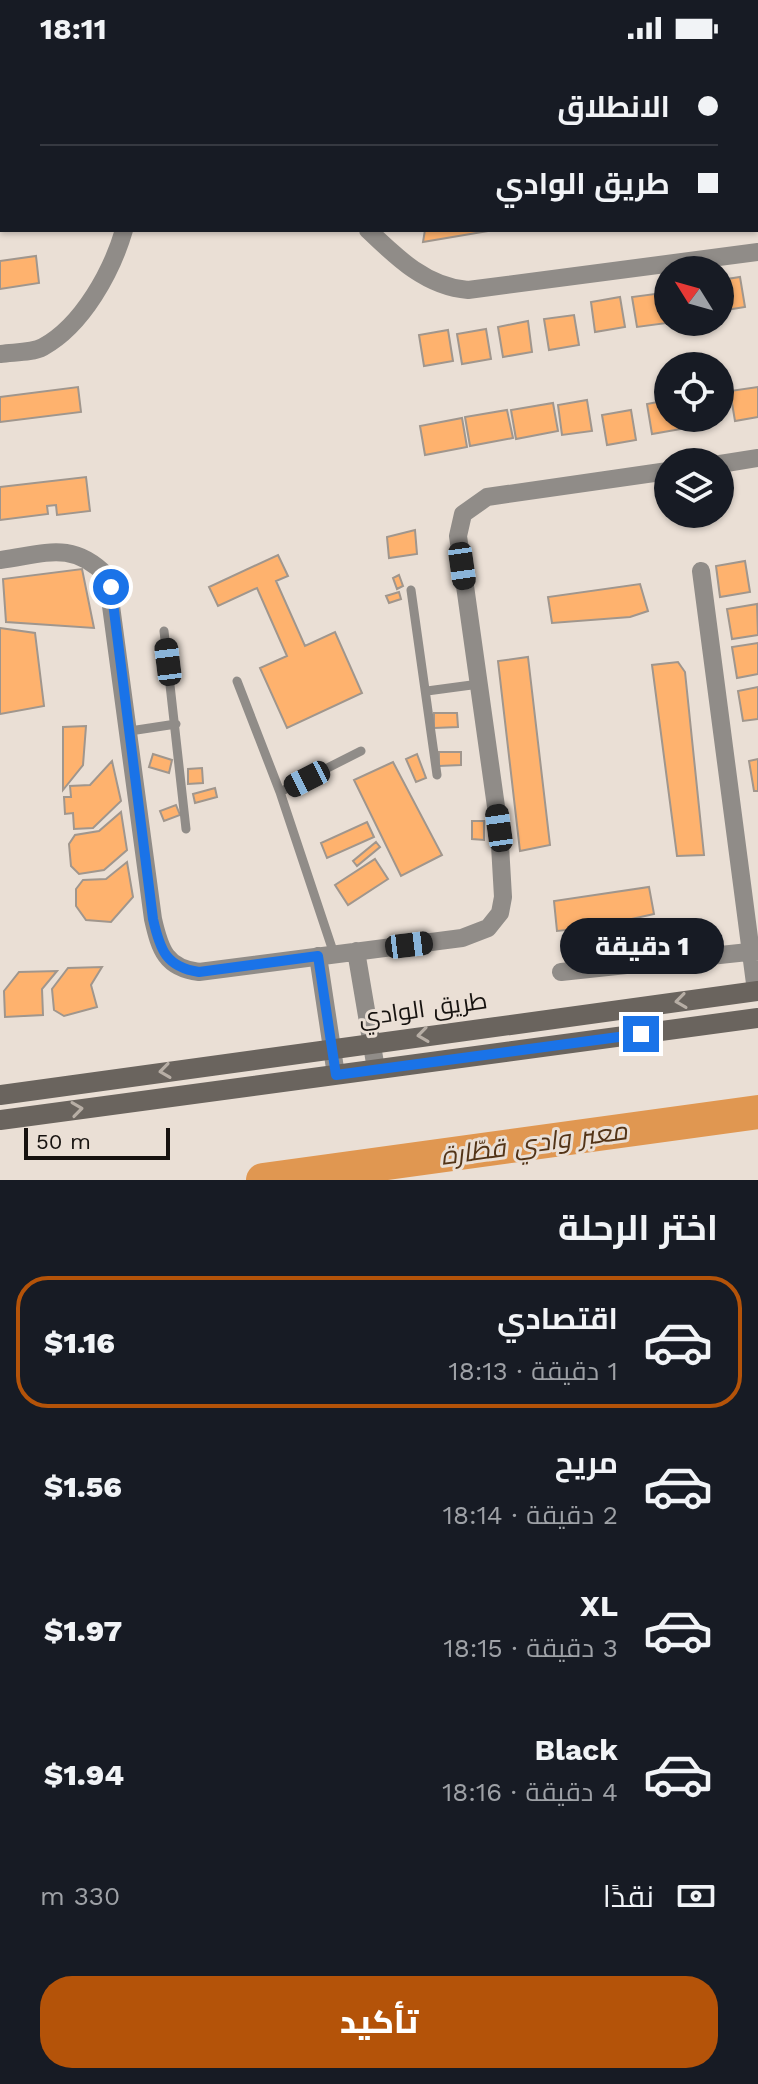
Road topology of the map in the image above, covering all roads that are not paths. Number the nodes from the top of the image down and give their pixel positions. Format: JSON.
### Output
{"nodes":[{"id":1,"x":123,"y":232,"type":"edge"},
{"id":2,"x":370,"y":232,"type":"edge"},
{"id":3,"x":758,"y":252,"type":"edge"},
{"id":4,"x":0,"y":354,"type":"edge"},
{"id":5,"x":758,"y":458,"type":"edge"},
{"id":6,"x":734,"y":462,"type":"edge"},
{"id":7,"x":654,"y":473,"type":"edge"},
{"id":8,"x":0,"y":560,"type":"edge"},
{"id":9,"x":701,"y":571,"type":"dead end"},
{"id":10,"x":411,"y":590,"type":"dead end"},
{"id":11,"x":164,"y":631,"type":"dead end"},
{"id":12,"x":237,"y":681,"type":"dead end"},
{"id":13,"x":479,"y":684,"type":"junction"},
{"id":14,"x":427,"y":691,"type":"junction"},
{"id":15,"x":176,"y":724,"type":"junction"},
{"id":16,"x":130,"y":731,"type":"junction"},
{"id":17,"x":361,"y":751,"type":"dead end"},
{"id":18,"x":437,"y":775,"type":"dead end"},
{"id":19,"x":280,"y":792,"type":"junction"},
{"id":20,"x":186,"y":829,"type":"dead end"},
{"id":21,"x":356,"y":951,"type":"junction"},
{"id":22,"x":755,"y":952,"type":"edge"},
{"id":23,"x":326,"y":955,"type":"junction"},
{"id":24,"x":561,"y":972,"type":"dead end"},
{"id":25,"x":757,"y":991,"type":"edge"},
{"id":26,"x":758,"y":1018,"type":"edge"},
{"id":27,"x":372,"y":1042,"type":"junction"},
{"id":28,"x":332,"y":1048,"type":"junction"},
{"id":29,"x":376,"y":1069,"type":"junction"},
{"id":30,"x":336,"y":1075,"type":"junction"},
{"id":31,"x":0,"y":1095,"type":"edge"},
{"id":32,"x":0,"y":1120,"type":"edge"}],
"edges":[{"from":1,"to":4,"type":"street"},
{"from":2,"to":3,"type":"street"},
{"from":5,"to":6,"type":"street"},
{"from":7,"to":13,"type":"street"},
{"from":8,"to":16,"type":"street"},
{"from":9,"to":22,"type":"street"},
{"from":10,"to":14,"type":"lane"},
{"from":11,"to":15,"type":"lane"},
{"from":12,"to":19,"type":"lane"},
{"from":13,"to":14,"type":"lane"},
{"from":13,"to":21,"type":"street"},
{"from":14,"to":18,"type":"lane"},
{"from":15,"to":16,"type":"lane"},
{"from":15,"to":20,"type":"lane"},
{"from":16,"to":23,"type":"street"},
{"from":17,"to":19,"type":"lane"},
{"from":19,"to":23,"type":"lane"},
{"from":21,"to":23,"type":"street"},
{"from":21,"to":27,"type":"street"},
{"from":22,"to":24,"type":"street"},
{"from":22,"to":25,"type":"street"},
{"from":23,"to":28,"type":"street"},
{"from":25,"to":27,"type":"main road","name":"طريق الوادي","one_way":true},
{"from":26,"to":29,"type":"main road"},
{"from":27,"to":28,"type":"main road","name":"طريق الوادي"},
{"from":27,"to":29,"type":"street"},
{"from":28,"to":30,"type":"street"},
{"from":28,"to":31,"type":"main road","name":"طريق الوادي","one_way":true},
{"from":29,"to":30,"type":"main road"},
{"from":32,"to":30,"type":"main road","one_way":true}]}
